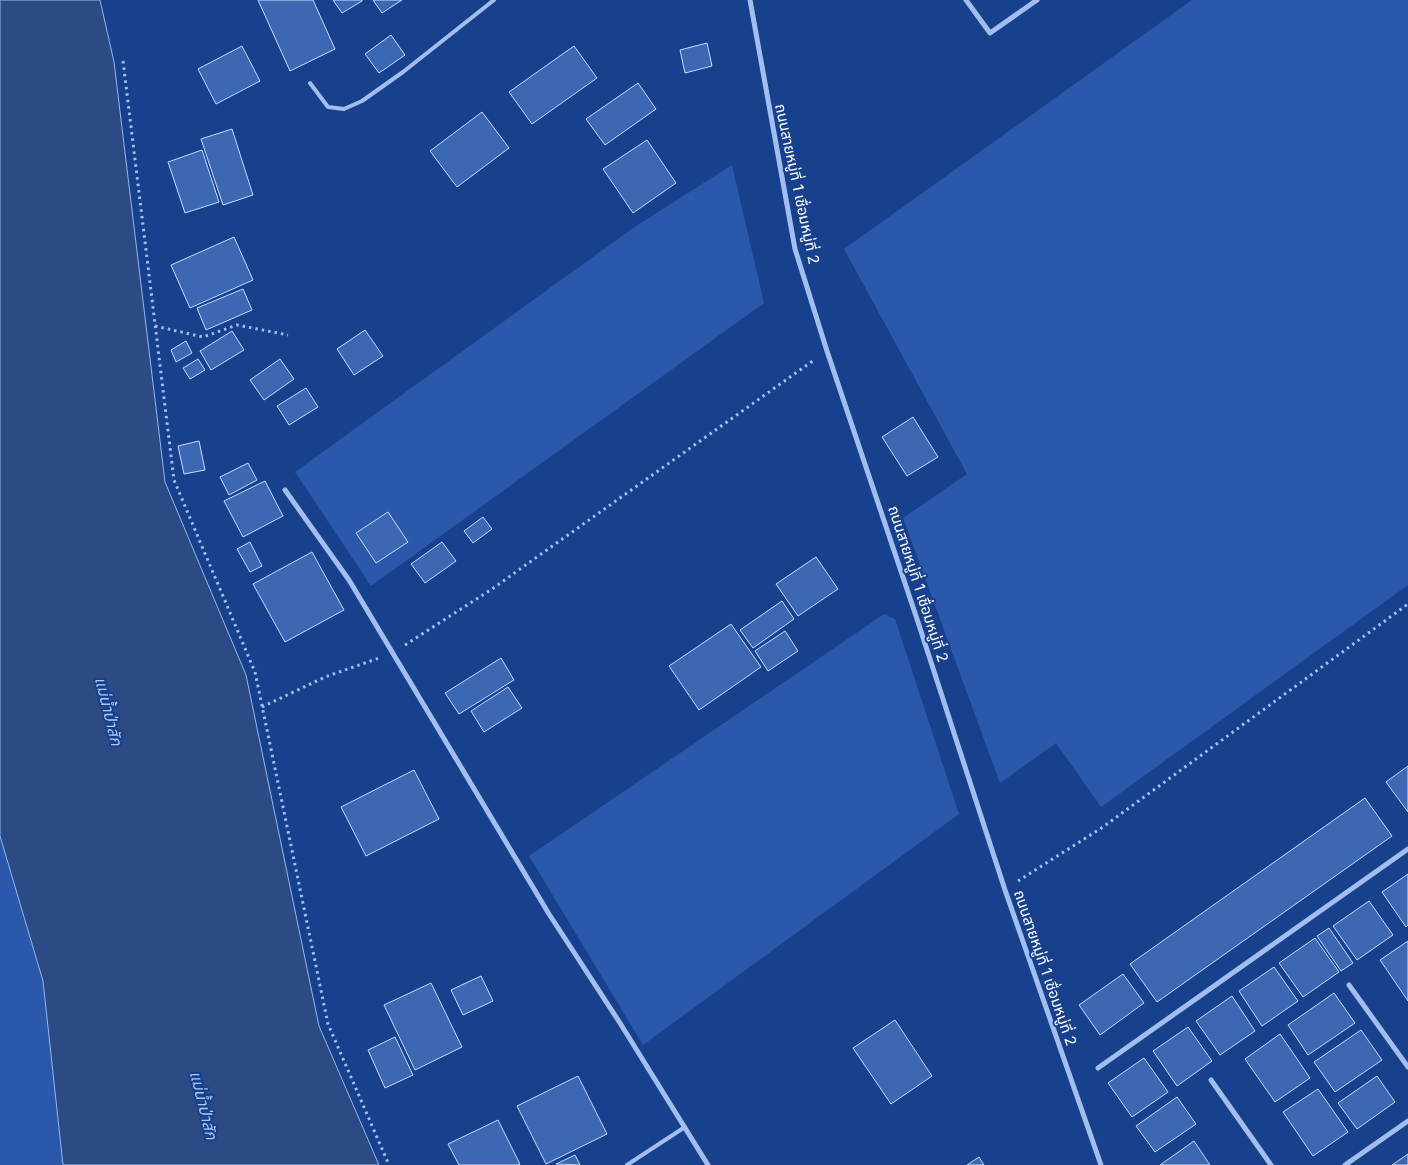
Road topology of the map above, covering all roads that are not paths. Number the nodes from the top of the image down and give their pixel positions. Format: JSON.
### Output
{"nodes":[{"id":1,"x":494,"y":0,"type":"edge"},
{"id":2,"x":750,"y":0,"type":"edge"},
{"id":3,"x":966,"y":0,"type":"edge"},
{"id":4,"x":1037,"y":0,"type":"edge"},
{"id":5,"x":310,"y":83,"type":"dead end"},
{"id":6,"x":286,"y":490,"type":"dead end"},
{"id":7,"x":1408,"y":848,"type":"edge"},
{"id":8,"x":1349,"y":985,"type":"dead end"},
{"id":9,"x":1408,"y":1067,"type":"edge"},
{"id":10,"x":1098,"y":1068,"type":"dead end"},
{"id":11,"x":1211,"y":1080,"type":"dead end"},
{"id":12,"x":1408,"y":1120,"type":"edge"},
{"id":13,"x":685,"y":1127,"type":"junction"},
{"id":14,"x":627,"y":1165,"type":"edge"},
{"id":15,"x":708,"y":1165,"type":"edge"},
{"id":16,"x":1101,"y":1165,"type":"edge"},
{"id":17,"x":1271,"y":1165,"type":"edge"},
{"id":18,"x":1345,"y":1165,"type":"edge"}],
"edges":[{"from":1,"to":5,"type":"lane"},
{"from":2,"to":16,"type":"street","name":"ถนนสายหมู่ที่ 1 เชื่อมหมู่ที่ 2"},
{"from":3,"to":4,"type":"street"},
{"from":6,"to":13,"type":"street"},
{"from":7,"to":10,"type":"street"},
{"from":8,"to":9,"type":"street"},
{"from":11,"to":17,"type":"street"},
{"from":12,"to":18,"type":"street"},
{"from":13,"to":14,"type":"lane"},
{"from":13,"to":15,"type":"street"}]}
